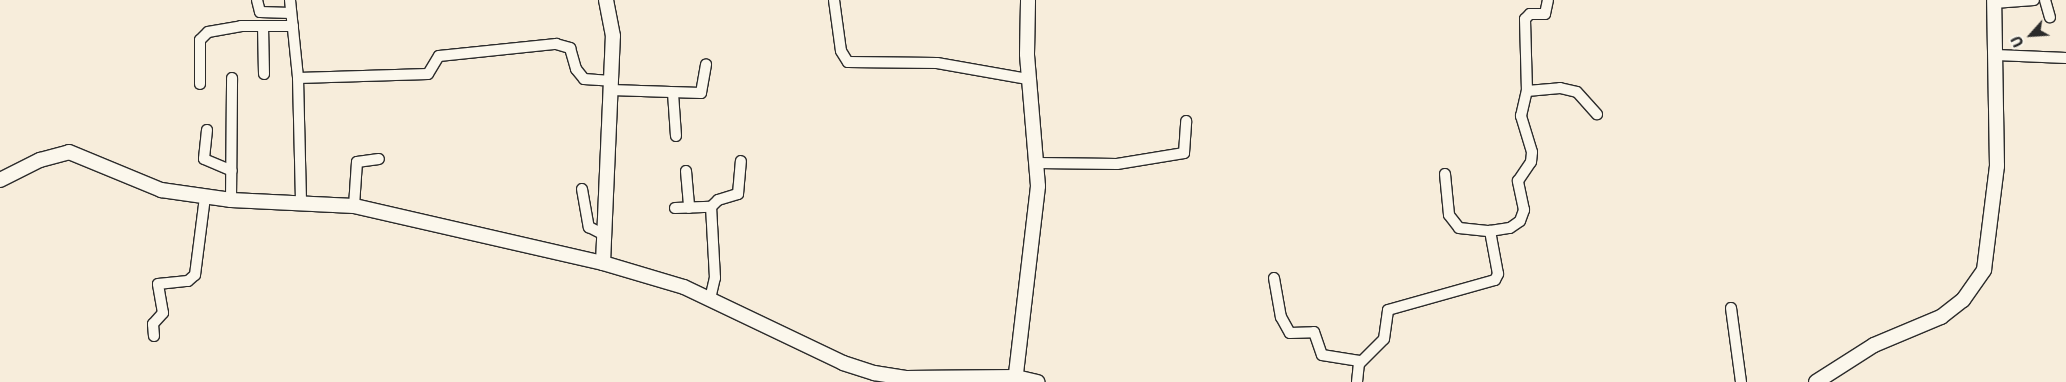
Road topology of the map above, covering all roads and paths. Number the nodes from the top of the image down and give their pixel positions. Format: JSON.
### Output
{"nodes":[{"id":1,"x":257,"y":0,"type":"edge"},
{"id":2,"x":290,"y":0,"type":"edge"},
{"id":3,"x":606,"y":0,"type":"edge"},
{"id":4,"x":834,"y":0,"type":"edge"},
{"id":5,"x":1028,"y":0,"type":"edge"},
{"id":6,"x":1548,"y":0,"type":"edge"},
{"id":7,"x":2034,"y":0,"type":"edge"},
{"id":8,"x":2045,"y":0,"type":"edge"},
{"id":9,"x":1994,"y":1,"type":"edge"},
{"id":10,"x":291,"y":13,"type":"junction"},
{"id":11,"x":2050,"y":17,"type":"dead end"},
{"id":12,"x":263,"y":26,"type":"junction"},
{"id":13,"x":293,"y":26,"type":"junction"},
{"id":14,"x":1996,"y":55,"type":"junction"},
{"id":15,"x":2066,"y":58,"type":"edge"},
{"id":16,"x":706,"y":64,"type":"dead end"},
{"id":17,"x":264,"y":74,"type":"dead end"},
{"id":18,"x":232,"y":78,"type":"dead end"},
{"id":19,"x":298,"y":78,"type":"junction"},
{"id":20,"x":1028,"y":79,"type":"junction"},
{"id":21,"x":200,"y":84,"type":"dead end"},
{"id":22,"x":611,"y":86,"type":"junction"},
{"id":23,"x":1527,"y":91,"type":"junction"},
{"id":24,"x":673,"y":93,"type":"junction"},
{"id":25,"x":1598,"y":114,"type":"dead end"},
{"id":26,"x":1186,"y":121,"type":"dead end"},
{"id":27,"x":207,"y":130,"type":"dead end"},
{"id":28,"x":676,"y":136,"type":"dead end"},
{"id":29,"x":379,"y":159,"type":"dead end"},
{"id":30,"x":740,"y":161,"type":"dead end"},
{"id":31,"x":1038,"y":163,"type":"junction"},
{"id":32,"x":232,"y":171,"type":"junction"},
{"id":33,"x":686,"y":172,"type":"dead end"},
{"id":34,"x":1445,"y":174,"type":"dead end"},
{"id":35,"x":0,"y":180,"type":"edge"},
{"id":36,"x":582,"y":189,"type":"dead end"},
{"id":37,"x":205,"y":197,"type":"junction"},
{"id":38,"x":231,"y":200,"type":"junction"},
{"id":39,"x":301,"y":201,"type":"junction"},
{"id":40,"x":354,"y":206,"type":"junction"},
{"id":41,"x":711,"y":207,"type":"junction"},
{"id":42,"x":675,"y":208,"type":"dead end"},
{"id":43,"x":688,"y":208,"type":"junction"},
{"id":44,"x":1490,"y":231,"type":"junction"},
{"id":45,"x":605,"y":235,"type":"junction"},
{"id":46,"x":603,"y":263,"type":"junction"},
{"id":47,"x":1274,"y":278,"type":"dead end"},
{"id":48,"x":710,"y":299,"type":"junction"},
{"id":49,"x":1731,"y":308,"type":"dead end"},
{"id":50,"x":154,"y":336,"type":"dead end"},
{"id":51,"x":1360,"y":362,"type":"junction"},
{"id":52,"x":1015,"y":380,"type":"edge"},
{"id":53,"x":1037,"y":382,"type":"edge"},
{"id":54,"x":1357,"y":382,"type":"edge"},
{"id":55,"x":1741,"y":382,"type":"edge"},
{"id":56,"x":1816,"y":382,"type":"edge"}],
"edges":[{"from":1,"to":10,"type":"street"},
{"from":2,"to":10,"type":"street"},
{"from":3,"to":22,"type":"street"},
{"from":4,"to":20,"type":"street"},
{"from":5,"to":20,"type":"street"},
{"from":6,"to":23,"type":"street"},
{"from":7,"to":9,"type":"street"},
{"from":8,"to":11,"type":"street"},
{"from":9,"to":14,"type":"street"},
{"from":10,"to":13,"type":"street"},
{"from":12,"to":13,"type":"street"},
{"from":12,"to":17,"type":"street"},
{"from":12,"to":21,"type":"street"},
{"from":13,"to":19,"type":"street"},
{"from":14,"to":15,"type":"street"},
{"from":14,"to":56,"type":"street"},
{"from":16,"to":24,"type":"street"},
{"from":18,"to":32,"type":"street"},
{"from":19,"to":22,"type":"street"},
{"from":19,"to":39,"type":"street"},
{"from":20,"to":31,"type":"street"},
{"from":22,"to":24,"type":"street"},
{"from":22,"to":45,"type":"street"},
{"from":23,"to":25,"type":"street"},
{"from":23,"to":44,"type":"street"},
{"from":24,"to":28,"type":"street"},
{"from":26,"to":31,"type":"street"},
{"from":27,"to":32,"type":"street"},
{"from":29,"to":40,"type":"street"},
{"from":30,"to":41,"type":"street"},
{"from":31,"to":52,"type":"street"},
{"from":32,"to":38,"type":"street"},
{"from":33,"to":43,"type":"street"},
{"from":34,"to":44,"type":"street"},
{"from":35,"to":37,"type":"street"},
{"from":36,"to":45,"type":"street"},
{"from":37,"to":38,"type":"street"},
{"from":37,"to":50,"type":"street"},
{"from":38,"to":39,"type":"street"},
{"from":39,"to":40,"type":"street"},
{"from":40,"to":46,"type":"street"},
{"from":41,"to":43,"type":"street"},
{"from":41,"to":48,"type":"street"},
{"from":42,"to":43,"type":"street"},
{"from":44,"to":51,"type":"street"},
{"from":45,"to":46,"type":"street"},
{"from":46,"to":48,"type":"street"},
{"from":47,"to":51,"type":"street"},
{"from":48,"to":52,"type":"street"},
{"from":49,"to":55,"type":"street"},
{"from":51,"to":54,"type":"street"},
{"from":52,"to":53,"type":"street"}]}
